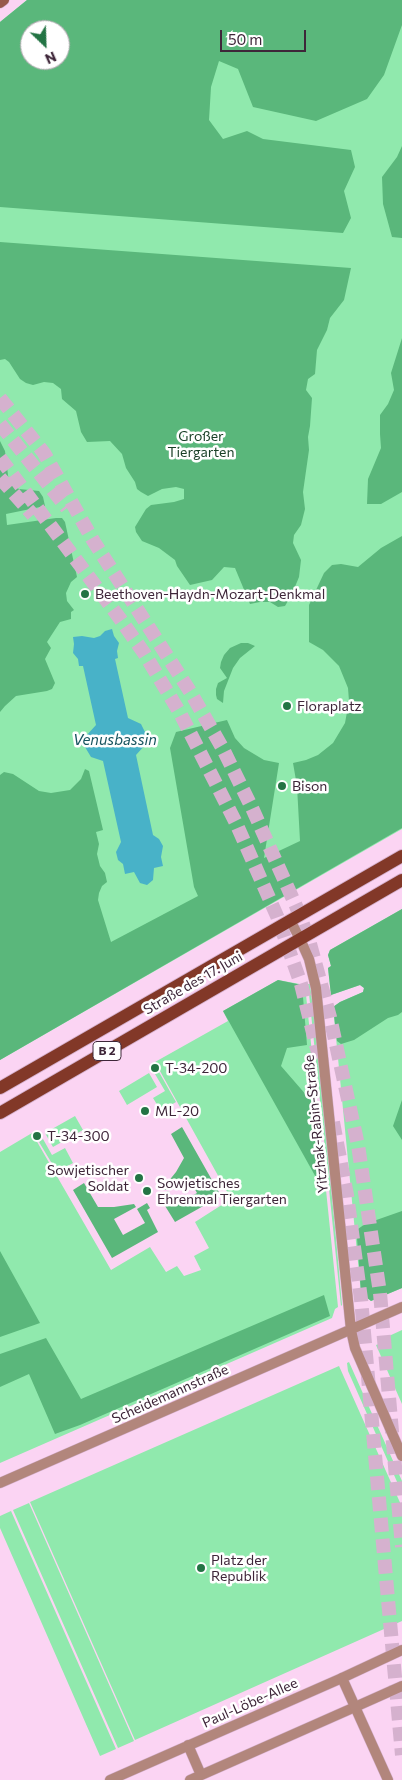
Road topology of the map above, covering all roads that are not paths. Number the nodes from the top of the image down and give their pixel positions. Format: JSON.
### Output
{"nodes":[{"id":1,"x":4,"y":0,"type":"edge"},
{"id":2,"x":0,"y":3,"type":"edge"},
{"id":3,"x":402,"y":856,"type":"edge"},
{"id":4,"x":402,"y":880,"type":"edge"},
{"id":5,"x":290,"y":920,"type":"junction"},
{"id":6,"x":300,"y":939,"type":"junction"},
{"id":7,"x":0,"y":1088,"type":"edge"},
{"id":8,"x":0,"y":1112,"type":"edge"},
{"id":9,"x":402,"y":1307,"type":"edge"},
{"id":10,"x":351,"y":1330,"type":"junction"},
{"id":11,"x":402,"y":1456,"type":"edge"},
{"id":12,"x":0,"y":1483,"type":"edge"},
{"id":13,"x":402,"y":1650,"type":"edge"},
{"id":14,"x":342,"y":1678,"type":"junction"},
{"id":15,"x":402,"y":1686,"type":"edge"},
{"id":16,"x":355,"y":1707,"type":"junction"},
{"id":17,"x":188,"y":1745,"type":"junction"},
{"id":18,"x":201,"y":1775,"type":"junction"},
{"id":19,"x":110,"y":1780,"type":"edge"},
{"id":20,"x":190,"y":1780,"type":"edge"},
{"id":21,"x":388,"y":1780,"type":"edge"}],
"edges":[{"from":1,"to":2,"type":"main road"},
{"from":3,"to":5,"type":"main road","name":"Straße des 17. Juni","number":"B 2"},
{"from":4,"to":6,"type":"main road","name":"Straße des 17. Juni","number":"B 2"},
{"from":5,"to":6,"type":"street","name":"Yitzhak-Rabin-Straße"},
{"from":5,"to":7,"type":"main road","name":"Straße des 17. Juni","number":"B 2"},
{"from":6,"to":8,"type":"main road","name":"Straße des 17. Juni","number":"B 2"},
{"from":6,"to":10,"type":"street","name":"Yitzhak-Rabin-Straße"},
{"from":9,"to":10,"type":"street","name":"Scheidemannstraße"},
{"from":10,"to":11,"type":"street","name":"Yitzhak-Rabin-Straße"},
{"from":10,"to":12,"type":"street","name":"Scheidemannstraße"},
{"from":13,"to":14,"type":"street","name":"Paul-Löbe-Allee"},
{"from":14,"to":16,"type":"street"},
{"from":14,"to":17,"type":"street","name":"Paul-Löbe-Allee"},
{"from":15,"to":16,"type":"street"},
{"from":16,"to":18,"type":"street"},
{"from":16,"to":21,"type":"street"},
{"from":17,"to":18,"type":"street"},
{"from":17,"to":19,"type":"street","name":"Paul-Löbe-Allee"},
{"from":18,"to":20,"type":"street"}]}
